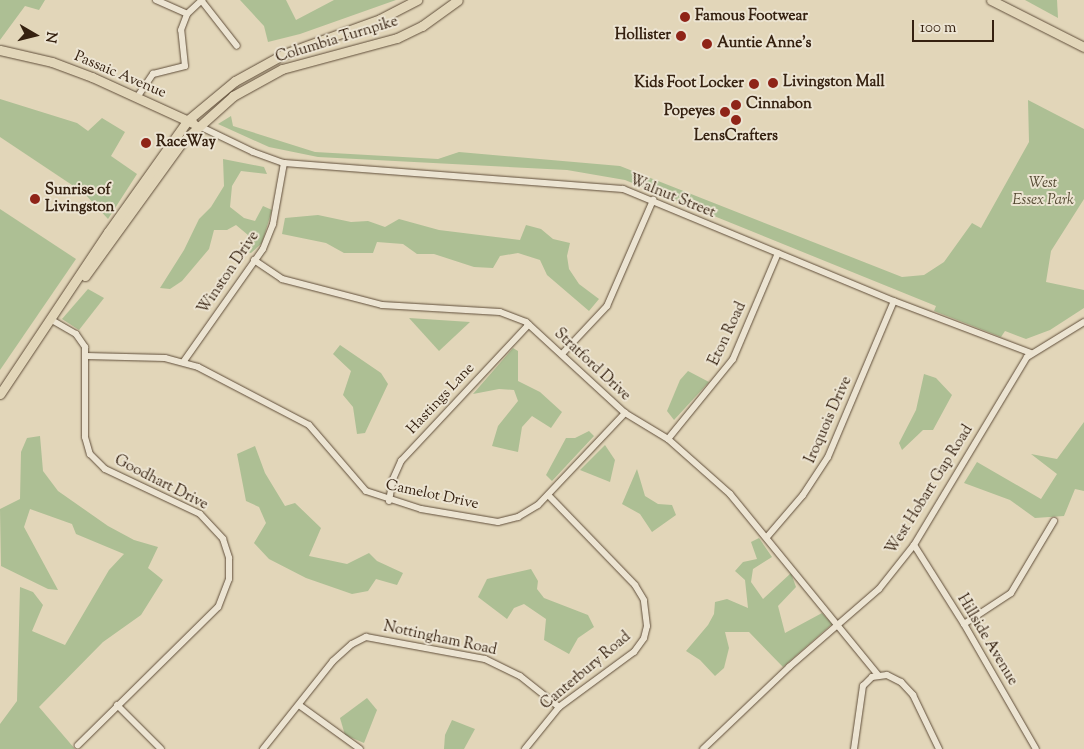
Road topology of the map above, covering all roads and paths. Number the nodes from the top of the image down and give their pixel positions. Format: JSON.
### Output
{"nodes":[{"id":1,"x":156,"y":0,"type":"edge"},
{"id":2,"x":201,"y":0,"type":"edge"},
{"id":3,"x":417,"y":0,"type":"edge"},
{"id":4,"x":458,"y":0,"type":"edge"},
{"id":5,"x":991,"y":0,"type":"edge"},
{"id":6,"x":1001,"y":0,"type":"edge"},
{"id":7,"x":187,"y":14,"type":"junction"},
{"id":8,"x":1046,"y":28,"type":"junction"},
{"id":9,"x":237,"y":46,"type":"dead end"},
{"id":10,"x":1084,"y":47,"type":"edge"},
{"id":11,"x":0,"y":50,"type":"edge"},
{"id":12,"x":138,"y":96,"type":"junction"},
{"id":13,"x":188,"y":120,"type":"junction"},
{"id":14,"x":198,"y":125,"type":"junction"},
{"id":15,"x":284,"y":163,"type":"junction"},
{"id":16,"x":652,"y":200,"type":"junction"},
{"id":17,"x":778,"y":253,"type":"junction"},
{"id":18,"x":254,"y":260,"type":"junction"},
{"id":19,"x":894,"y":301,"type":"junction"},
{"id":20,"x":50,"y":319,"type":"junction"},
{"id":21,"x":1084,"y":322,"type":"edge"},
{"id":22,"x":529,"y":324,"type":"junction"},
{"id":23,"x":1031,"y":353,"type":"junction"},
{"id":24,"x":562,"y":354,"type":"junction"},
{"id":25,"x":86,"y":356,"type":"junction"},
{"id":26,"x":184,"y":362,"type":"junction"},
{"id":27,"x":0,"y":394,"type":"edge"},
{"id":28,"x":625,"y":412,"type":"junction"},
{"id":29,"x":668,"y":439,"type":"junction"},
{"id":30,"x":548,"y":495,"type":"junction"},
{"id":31,"x":390,"y":501,"type":"junction"},
{"id":32,"x":1054,"y":521,"type":"dead end"},
{"id":33,"x":767,"y":537,"type":"junction"},
{"id":34,"x":914,"y":545,"type":"junction"},
{"id":35,"x":964,"y":624,"type":"junction"},
{"id":36,"x":840,"y":625,"type":"junction"},
{"id":37,"x":878,"y":675,"type":"junction"},
{"id":38,"x":117,"y":705,"type":"junction"},
{"id":39,"x":299,"y":705,"type":"junction"},
{"id":40,"x":559,"y":707,"type":"junction"},
{"id":41,"x":78,"y":745,"type":"dead end"},
{"id":42,"x":161,"y":749,"type":"edge"},
{"id":43,"x":262,"y":749,"type":"edge"},
{"id":44,"x":360,"y":749,"type":"edge"},
{"id":45,"x":525,"y":749,"type":"edge"},
{"id":46,"x":703,"y":749,"type":"edge"},
{"id":47,"x":854,"y":749,"type":"edge"},
{"id":48,"x":939,"y":749,"type":"edge"},
{"id":49,"x":1036,"y":749,"type":"edge"}],
"edges":[{"from":1,"to":7,"type":"street"},
{"from":2,"to":7,"type":"street"},
{"from":2,"to":9,"type":"street"},
{"from":3,"to":13,"type":"main road","name":"Columbia Turnpike"},
{"from":4,"to":14,"type":"main road","name":"Columbia Turnpike"},
{"from":5,"to":8,"type":"main road"},
{"from":6,"to":8,"type":"main road"},
{"from":7,"to":12,"type":"street"},
{"from":8,"to":10,"type":"main road"},
{"from":11,"to":12,"type":"main road","name":"Passaic Avenue"},
{"from":12,"to":13,"type":"main road","name":"Passaic Avenue"},
{"from":13,"to":14,"type":"main road","name":"Passaic Avenue"},
{"from":13,"to":20,"type":"main road","name":"Columbia Turnpike"},
{"from":14,"to":15,"type":"street","name":"Walnut Street"},
{"from":14,"to":20,"type":"main road","name":"Columbia Turnpike"},
{"from":15,"to":16,"type":"street","name":"Walnut Street"},
{"from":15,"to":18,"type":"street","name":"Winston Drive"},
{"from":16,"to":17,"type":"street","name":"Walnut Street"},
{"from":16,"to":24,"type":"street"},
{"from":17,"to":19,"type":"street","name":"Walnut Street"},
{"from":17,"to":29,"type":"street","name":"Eton Road"},
{"from":18,"to":22,"type":"street","name":"Stratford Drive"},
{"from":18,"to":26,"type":"street","name":"Winston Drive"},
{"from":19,"to":23,"type":"street","name":"Walnut Street"},
{"from":19,"to":33,"type":"street","name":"Iroquois Drive"},
{"from":20,"to":25,"type":"street","name":"Goodhart Drive"},
{"from":20,"to":27,"type":"main road"},
{"from":21,"to":23,"type":"street"},
{"from":22,"to":24,"type":"street","name":"Stratford Drive"},
{"from":22,"to":31,"type":"street","name":"Hastings Lane"},
{"from":23,"to":34,"type":"street","name":"West Hobart Gap Road"},
{"from":24,"to":28,"type":"street","name":"Stratford Drive"},
{"from":25,"to":26,"type":"street","name":"Camelot Drive"},
{"from":25,"to":38,"type":"street","name":"Goodhart Drive"},
{"from":26,"to":31,"type":"street","name":"Camelot Drive"},
{"from":28,"to":29,"type":"street","name":"Stratford Drive"},
{"from":28,"to":30,"type":"street","name":"Camelot Drive"},
{"from":29,"to":33,"type":"street","name":"Stratford Drive"},
{"from":30,"to":31,"type":"street","name":"Camelot Drive"},
{"from":30,"to":40,"type":"street","name":"Canterbury Road"},
{"from":32,"to":35,"type":"street"},
{"from":33,"to":36,"type":"street","name":"Stratford Drive"},
{"from":34,"to":35,"type":"street","name":"Hillside Avenue"},
{"from":34,"to":36,"type":"street","name":"West Hobart Gap Road"},
{"from":35,"to":49,"type":"street","name":"Hillside Avenue"},
{"from":36,"to":37,"type":"street","name":"Stratford Drive"},
{"from":36,"to":46,"type":"street","name":"West Hobart Gap Road"},
{"from":37,"to":47,"type":"street"},
{"from":37,"to":48,"type":"street"},
{"from":38,"to":41,"type":"street","name":"Goodhart Drive"},
{"from":38,"to":42,"type":"street"},
{"from":39,"to":40,"type":"street","name":"Nottingham Road"},
{"from":39,"to":43,"type":"street","name":"Nottingham Road"},
{"from":39,"to":44,"type":"street"},
{"from":40,"to":45,"type":"street","name":"Canterbury Road"}]}
